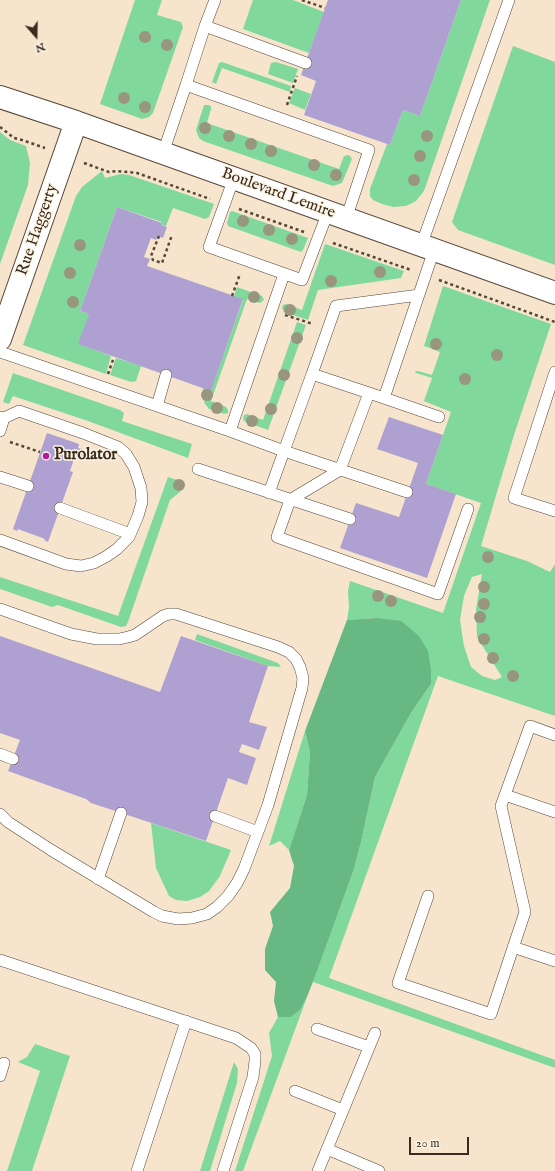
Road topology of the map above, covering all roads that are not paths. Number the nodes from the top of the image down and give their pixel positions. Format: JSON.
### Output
{"nodes":[{"id":1,"x":214,"y":0,"type":"edge"},
{"id":2,"x":509,"y":0,"type":"edge"},
{"id":3,"x":205,"y":26,"type":"junction"},
{"id":4,"x":302,"y":67,"type":"road end"},
{"id":5,"x":186,"y":85,"type":"junction"},
{"id":6,"x":0,"y":97,"type":"edge"},
{"id":7,"x":76,"y":122,"type":"junction"},
{"id":8,"x":163,"y":153,"type":"junction"},
{"id":9,"x":234,"y":178,"type":"junction"},
{"id":10,"x":337,"y":215,"type":"junction"},
{"id":11,"x":428,"y":248,"type":"junction"},
{"id":12,"x":284,"y":274,"type":"junction"},
{"id":13,"x":555,"y":293,"type":"edge"},
{"id":14,"x":419,"y":295,"type":"junction"},
{"id":15,"x":0,"y":339,"type":"edge"},
{"id":16,"x":0,"y":352,"type":"edge"},
{"id":17,"x":555,"y":372,"type":"edge"},
{"id":18,"x":312,"y":374,"type":"junction"},
{"id":19,"x":166,"y":375,"type":"dead end"},
{"id":20,"x":368,"y":393,"type":"junction"},
{"id":21,"x":384,"y":398,"type":"junction"},
{"id":22,"x":157,"y":406,"type":"junction"},
{"id":23,"x":439,"y":417,"type":"dead end"},
{"id":24,"x":2,"y":418,"type":"edge"},
{"id":25,"x":230,"y":431,"type":"junction"},
{"id":26,"x":3,"y":436,"type":"edge"},
{"id":27,"x":284,"y":451,"type":"junction"},
{"id":28,"x":198,"y":469,"type":"dead end"},
{"id":29,"x":340,"y":470,"type":"junction"},
{"id":30,"x":0,"y":477,"type":"edge"},
{"id":31,"x":28,"y":486,"type":"dead end"},
{"id":32,"x":407,"y":492,"type":"dead end"},
{"id":33,"x":269,"y":493,"type":"junction"},
{"id":34,"x":290,"y":500,"type":"junction"},
{"id":35,"x":60,"y":508,"type":"dead end"},
{"id":36,"x":468,"y":509,"type":"dead end"},
{"id":37,"x":555,"y":511,"type":"edge"},
{"id":38,"x":350,"y":519,"type":"dead end"},
{"id":39,"x":130,"y":534,"type":"junction"},
{"id":40,"x":0,"y":540,"type":"edge"},
{"id":41,"x":0,"y":609,"type":"edge"},
{"id":42,"x":555,"y":735,"type":"edge"},
{"id":43,"x":0,"y":754,"type":"edge"},
{"id":44,"x":13,"y":759,"type":"dead end"},
{"id":45,"x":504,"y":795,"type":"junction"},
{"id":46,"x":555,"y":812,"type":"edge"},
{"id":47,"x":122,"y":813,"type":"dead end"},
{"id":48,"x":0,"y":814,"type":"edge"},
{"id":49,"x":215,"y":816,"type":"dead end"},
{"id":50,"x":258,"y":832,"type":"junction"},
{"id":51,"x":98,"y":879,"type":"junction"},
{"id":52,"x":428,"y":896,"type":"dead end"},
{"id":53,"x":513,"y":947,"type":"junction"},
{"id":54,"x":0,"y":960,"type":"edge"},
{"id":55,"x":555,"y":961,"type":"edge"},
{"id":56,"x":186,"y":1021,"type":"junction"},
{"id":57,"x":317,"y":1029,"type":"dead end"},
{"id":58,"x":375,"y":1034,"type":"dead end"},
{"id":59,"x":369,"y":1047,"type":"junction"},
{"id":60,"x":4,"y":1063,"type":"dead end"},
{"id":61,"x":0,"y":1076,"type":"edge"},
{"id":62,"x":295,"y":1091,"type":"dead end"},
{"id":63,"x":343,"y":1110,"type":"junction"},
{"id":64,"x":327,"y":1150,"type":"junction"},
{"id":65,"x":137,"y":1171,"type":"edge"},
{"id":66,"x":223,"y":1171,"type":"edge"},
{"id":67,"x":318,"y":1171,"type":"edge"},
{"id":68,"x":379,"y":1171,"type":"edge"}],
"edges":[{"from":1,"to":3,"type":"lane"},
{"from":2,"to":11,"type":"lane"},
{"from":3,"to":4,"type":"lane"},
{"from":3,"to":5,"type":"lane"},
{"from":5,"to":8,"type":"lane"},
{"from":5,"to":10,"type":"lane"},
{"from":6,"to":7,"type":"main road","name":"Boulevard Lemire"},
{"from":7,"to":8,"type":"main road","name":"Boulevard Lemire"},
{"from":7,"to":15,"type":"main road","name":"Rue Haggerty"},
{"from":8,"to":9,"type":"main road","name":"Boulevard Lemire"},
{"from":9,"to":10,"type":"main road","name":"Boulevard Lemire"},
{"from":9,"to":12,"type":"lane"},
{"from":10,"to":11,"type":"main road","name":"Boulevard Lemire"},
{"from":10,"to":12,"type":"lane"},
{"from":11,"to":13,"type":"main road","name":"Boulevard Lemire"},
{"from":11,"to":14,"type":"lane"},
{"from":12,"to":25,"type":"lane"},
{"from":14,"to":18,"type":"lane"},
{"from":14,"to":21,"type":"lane"},
{"from":16,"to":22,"type":"lane"},
{"from":17,"to":37,"type":"lane"},
{"from":18,"to":20,"type":"lane"},
{"from":18,"to":27,"type":"lane"},
{"from":19,"to":22,"type":"lane"},
{"from":20,"to":21,"type":"lane"},
{"from":20,"to":29,"type":"lane"},
{"from":21,"to":23,"type":"lane"},
{"from":22,"to":25,"type":"lane"},
{"from":24,"to":26,"type":"lane"},
{"from":24,"to":39,"type":"lane"},
{"from":25,"to":27,"type":"lane"},
{"from":27,"to":29,"type":"lane"},
{"from":27,"to":33,"type":"lane"},
{"from":28,"to":33,"type":"lane"},
{"from":29,"to":32,"type":"lane"},
{"from":29,"to":34,"type":"lane"},
{"from":30,"to":31,"type":"lane"},
{"from":33,"to":34,"type":"lane"},
{"from":34,"to":36,"type":"lane"},
{"from":34,"to":38,"type":"lane"},
{"from":35,"to":39,"type":"lane"},
{"from":39,"to":40,"type":"lane"},
{"from":41,"to":50,"type":"lane"},
{"from":42,"to":45,"type":"lane"},
{"from":43,"to":44,"type":"lane"},
{"from":45,"to":46,"type":"lane"},
{"from":45,"to":53,"type":"lane"},
{"from":47,"to":51,"type":"lane"},
{"from":48,"to":51,"type":"lane"},
{"from":49,"to":50,"type":"lane"},
{"from":50,"to":51,"type":"lane"},
{"from":52,"to":53,"type":"lane"},
{"from":53,"to":55,"type":"lane"},
{"from":54,"to":56,"type":"lane"},
{"from":56,"to":65,"type":"lane"},
{"from":56,"to":66,"type":"lane"},
{"from":57,"to":59,"type":"lane"},
{"from":58,"to":59,"type":"lane"},
{"from":59,"to":63,"type":"lane"},
{"from":60,"to":61,"type":"lane"},
{"from":62,"to":63,"type":"lane"},
{"from":63,"to":64,"type":"lane"},
{"from":64,"to":67,"type":"lane"},
{"from":64,"to":68,"type":"lane"}]}
